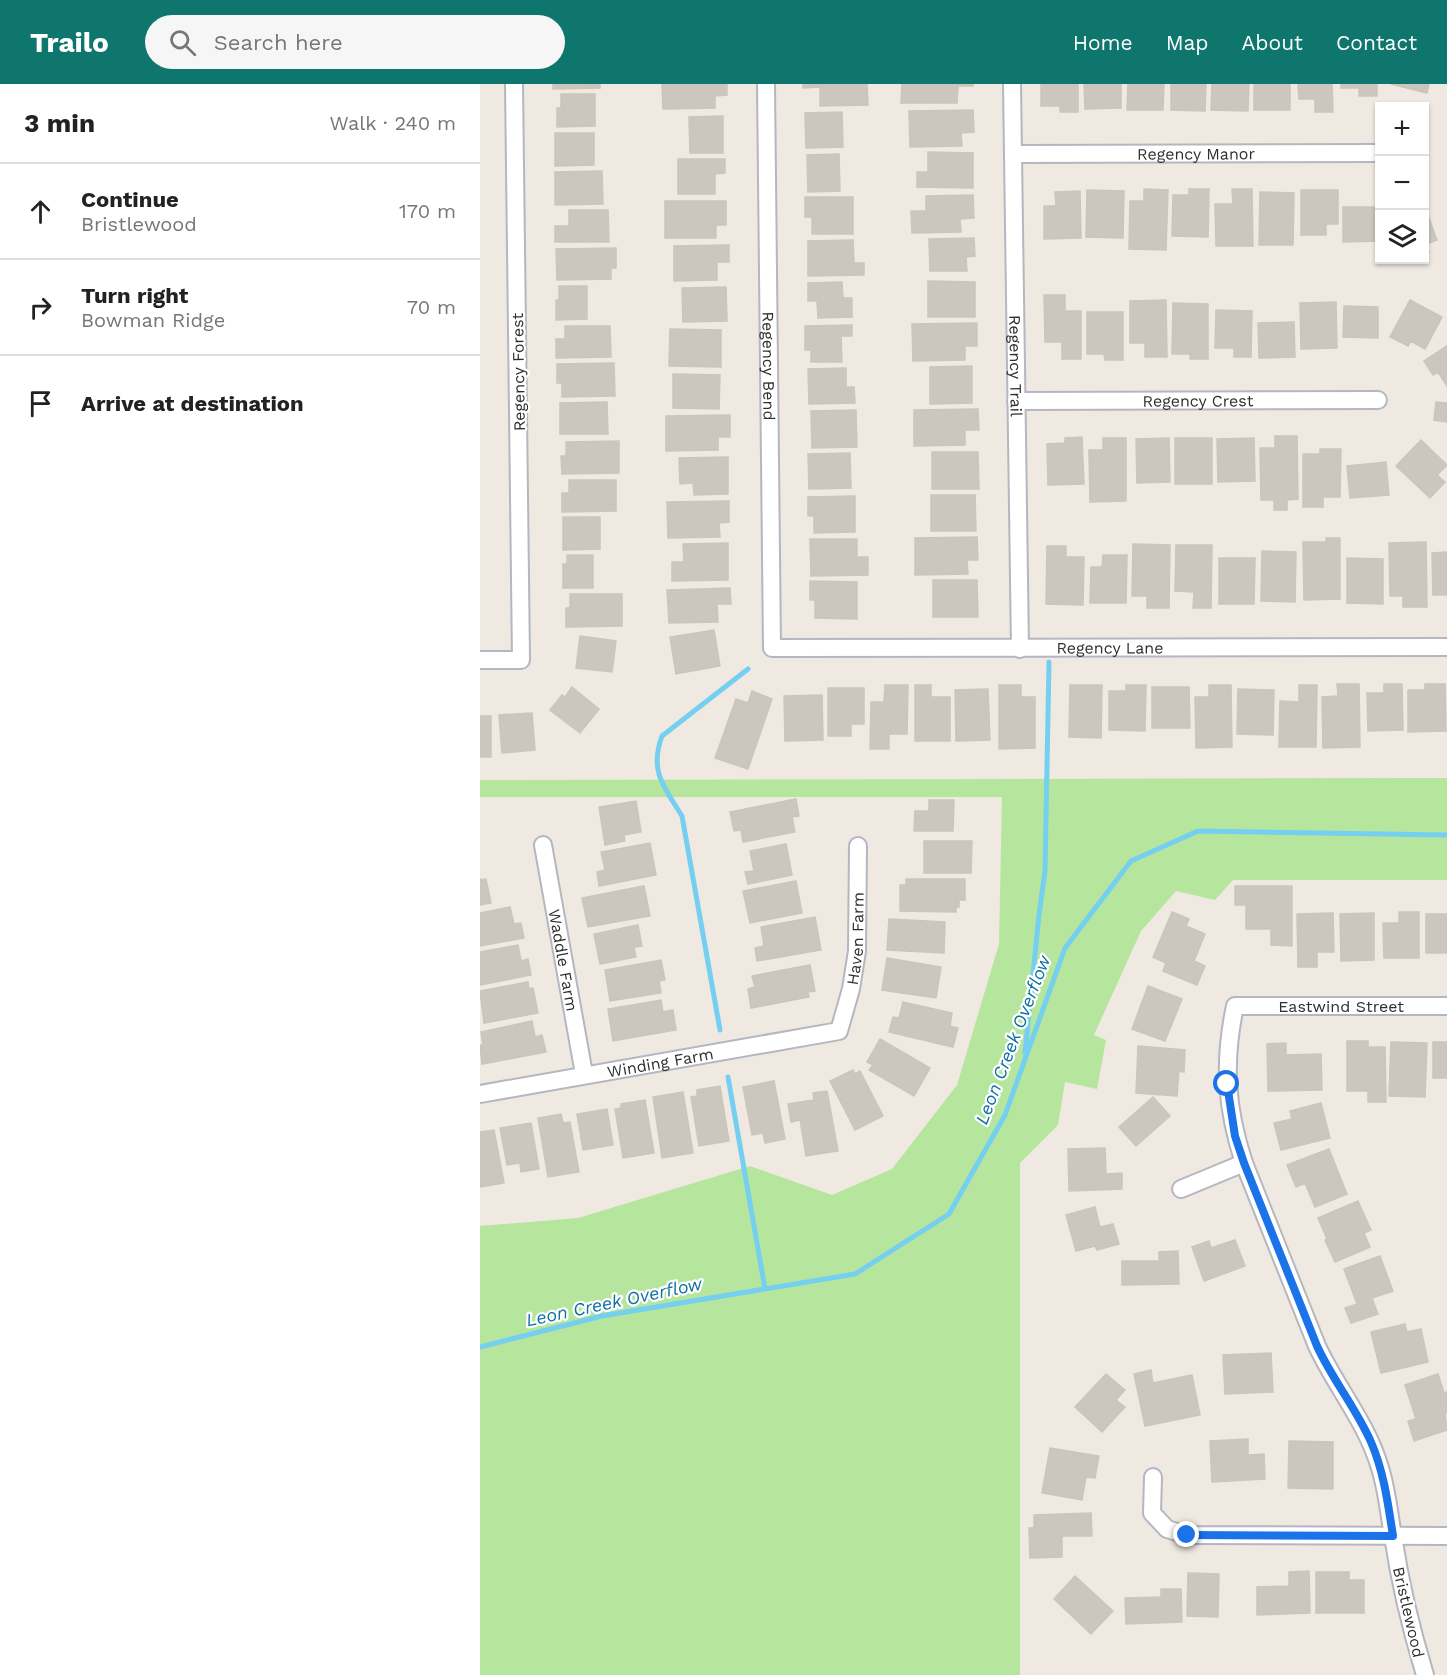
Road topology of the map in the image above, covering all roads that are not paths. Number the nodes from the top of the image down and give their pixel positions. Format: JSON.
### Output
{"nodes":[{"id":1,"x":514,"y":84,"type":"edge"},
{"id":2,"x":766,"y":84,"type":"edge"},
{"id":3,"x":1012,"y":84,"type":"edge"},
{"id":4,"x":1375,"y":153,"type":"edge"},
{"id":5,"x":1013,"y":154,"type":"junction"},
{"id":6,"x":1378,"y":400,"type":"dead end"},
{"id":7,"x":1016,"y":401,"type":"junction"},
{"id":8,"x":1447,"y":647,"type":"edge"},
{"id":9,"x":772,"y":648,"type":"joint"},
{"id":10,"x":1020,"y":648,"type":"junction"},
{"id":11,"x":480,"y":660,"type":"edge"},
{"id":12,"x":543,"y":845,"type":"dead end"},
{"id":13,"x":858,"y":846,"type":"dead end"},
{"id":14,"x":1447,"y":1005,"type":"edge"},
{"id":15,"x":1235,"y":1006,"type":"joint"},
{"id":16,"x":839,"y":1031,"type":"joint"},
{"id":17,"x":584,"y":1074,"type":"junction"},
{"id":18,"x":480,"y":1094,"type":"edge"},
{"id":19,"x":1244,"y":1163,"type":"junction"},
{"id":20,"x":1181,"y":1189,"type":"dead end"},
{"id":21,"x":1153,"y":1477,"type":"dead end"},
{"id":22,"x":1393,"y":1536,"type":"junction"},
{"id":23,"x":1447,"y":1536,"type":"edge"},
{"id":24,"x":1425,"y":1675,"type":"edge"}],
"edges":[{"from":1,"to":11,"type":"street","name":"Regency Forest"},
{"from":2,"to":9,"type":"street","name":"Regency Bend"},
{"from":3,"to":5,"type":"street","name":"Regency Trail"},
{"from":4,"to":5,"type":"street","name":"Regency Manor"},
{"from":5,"to":7,"type":"street","name":"Regency Trail"},
{"from":6,"to":7,"type":"street","name":"Regency Crest"},
{"from":7,"to":10,"type":"street","name":"Regency Trail"},
{"from":8,"to":10,"type":"street","name":"Regency Lane"},
{"from":9,"to":10,"type":"street","name":"Regency Lane"},
{"from":12,"to":17,"type":"street","name":"Waddle Farm"},
{"from":13,"to":16,"type":"street","name":"Haven Farm"},
{"from":14,"to":15,"type":"street","name":"Eastwind Street"},
{"from":15,"to":19,"type":"street","name":"Bristlewood"},
{"from":16,"to":17,"type":"street","name":"Winding Farm"},
{"from":17,"to":18,"type":"street","name":"Winding Farm"},
{"from":19,"to":20,"type":"street"},
{"from":19,"to":22,"type":"street","name":"Bristlewood"},
{"from":21,"to":22,"type":"street"},
{"from":22,"to":23,"type":"street"},
{"from":22,"to":24,"type":"street","name":"Bristlewood"}]}
